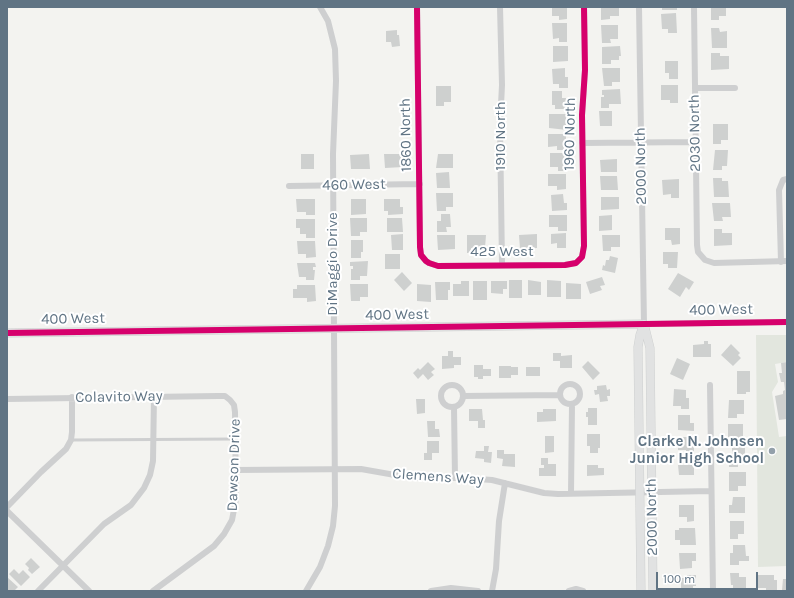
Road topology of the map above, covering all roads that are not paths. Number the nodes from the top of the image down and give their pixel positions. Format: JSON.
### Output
{"nodes":[{"id":1,"x":417,"y":7,"type":"edge"},
{"id":2,"x":500,"y":7,"type":"edge"},
{"id":3,"x":584,"y":7,"type":"edge"},
{"id":4,"x":639,"y":7,"type":"edge"},
{"id":5,"x":694,"y":7,"type":"edge"},
{"id":6,"x":322,"y":8,"type":"edge"},
{"id":7,"x":695,"y":88,"type":"junction"},
{"id":8,"x":735,"y":88,"type":"dead end"},
{"id":9,"x":695,"y":142,"type":"junction"},
{"id":10,"x":582,"y":143,"type":"junction"},
{"id":11,"x":641,"y":143,"type":"junction"},
{"id":12,"x":785,"y":180,"type":"edge"},
{"id":13,"x":420,"y":184,"type":"junction"},
{"id":14,"x":333,"y":185,"type":"junction"},
{"id":15,"x":289,"y":186,"type":"dead end"},
{"id":16,"x":426,"y":261,"type":"joint"},
{"id":17,"x":579,"y":261,"type":"joint"},
{"id":18,"x":784,"y":262,"type":"edge"},
{"id":19,"x":502,"y":265,"type":"junction"},
{"id":20,"x":787,"y":322,"type":"edge"},
{"id":21,"x":644,"y":324,"type":"junction"},
{"id":22,"x":333,"y":328,"type":"junction"},
{"id":23,"x":7,"y":333,"type":"edge"},
{"id":24,"x":710,"y":385,"type":"dead end"},
{"id":25,"x":560,"y":395,"type":"junction"},
{"id":26,"x":154,"y":396,"type":"junction"},
{"id":27,"x":463,"y":396,"type":"junction"},
{"id":28,"x":72,"y":398,"type":"junction"},
{"id":29,"x":7,"y":399,"type":"edge"},
{"id":30,"x":230,"y":400,"type":"joint"},
{"id":31,"x":572,"y":404,"type":"junction"},
{"id":32,"x":454,"y":407,"type":"junction"},
{"id":33,"x":235,"y":439,"type":"junction"},
{"id":34,"x":70,"y":440,"type":"junction"},
{"id":35,"x":154,"y":440,"type":"junction"},
{"id":36,"x":335,"y":469,"type":"junction"},
{"id":37,"x":236,"y":470,"type":"junction"},
{"id":38,"x":456,"y":478,"type":"junction"},
{"id":39,"x":505,"y":483,"type":"junction"},
{"id":40,"x":711,"y":491,"type":"junction"},
{"id":41,"x":640,"y":492,"type":"junction"},
{"id":42,"x":652,"y":492,"type":"junction"},
{"id":43,"x":571,"y":493,"type":"junction"},
{"id":44,"x":7,"y":507,"type":"edge"},
{"id":45,"x":7,"y":511,"type":"edge"},
{"id":46,"x":63,"y":565,"type":"junction"},
{"id":47,"x":38,"y":591,"type":"edge"},
{"id":48,"x":89,"y":591,"type":"edge"},
{"id":49,"x":153,"y":591,"type":"edge"},
{"id":50,"x":306,"y":591,"type":"edge"},
{"id":51,"x":431,"y":591,"type":"edge"},
{"id":52,"x":478,"y":591,"type":"edge"},
{"id":53,"x":492,"y":591,"type":"edge"},
{"id":54,"x":569,"y":591,"type":"edge"},
{"id":55,"x":583,"y":591,"type":"edge"},
{"id":56,"x":642,"y":591,"type":"edge"},
{"id":57,"x":653,"y":591,"type":"edge"},
{"id":58,"x":713,"y":591,"type":"edge"}],
"edges":[{"from":1,"to":13,"type":"street","name":"1860 North"},
{"from":2,"to":19,"type":"street","name":"1910 North"},
{"from":3,"to":10,"type":"street","name":"1960 North"},
{"from":4,"to":11,"type":"street","name":"2000 North"},
{"from":5,"to":7,"type":"street","name":"2030 North"},
{"from":6,"to":14,"type":"street","name":"DiMaggio Drive"},
{"from":7,"to":8,"type":"street"},
{"from":7,"to":9,"type":"street","name":"2030 North"},
{"from":9,"to":11,"type":"street"},
{"from":9,"to":18,"type":"street","name":"2030 North"},
{"from":10,"to":11,"type":"street"},
{"from":10,"to":17,"type":"street","name":"1960 North"},
{"from":11,"to":21,"type":"street","name":"2000 North"},
{"from":12,"to":18,"type":"street"},
{"from":13,"to":14,"type":"street","name":"460 West"},
{"from":13,"to":16,"type":"street","name":"1860 North"},
{"from":14,"to":15,"type":"street","name":"460 West"},
{"from":14,"to":22,"type":"street","name":"DiMaggio Drive"},
{"from":16,"to":19,"type":"street","name":"425 West"},
{"from":17,"to":19,"type":"street","name":"425 West"},
{"from":20,"to":21,"type":"street","name":"400 West"},
{"from":21,"to":22,"type":"street","name":"400 West"},
{"from":21,"to":41,"type":"street","name":"2000 North"},
{"from":21,"to":42,"type":"street","name":"2000 North"},
{"from":22,"to":23,"type":"street","name":"400 West"},
{"from":22,"to":36,"type":"street","name":"DiMaggio Drive"},
{"from":24,"to":40,"type":"street"},
{"from":25,"to":27,"type":"street"},
{"from":25,"to":31,"type":"street"},
{"from":25,"to":31,"type":"street"},
{"from":26,"to":28,"type":"street","name":"Colavito Way"},
{"from":26,"to":30,"type":"street","name":"Colavito Way"},
{"from":26,"to":35,"type":"street"},
{"from":27,"to":32,"type":"street"},
{"from":27,"to":32,"type":"street"},
{"from":28,"to":29,"type":"street","name":"Colavito Way"},
{"from":28,"to":34,"type":"street"},
{"from":30,"to":33,"type":"street","name":"Dawson Drive"},
{"from":31,"to":43,"type":"street"},
{"from":32,"to":38,"type":"street"},
{"from":33,"to":35,"type":"lane"},
{"from":33,"to":37,"type":"street","name":"Dawson Drive"},
{"from":34,"to":35,"type":"lane"},
{"from":34,"to":44,"type":"street"},
{"from":35,"to":46,"type":"street"},
{"from":36,"to":37,"type":"street","name":"Clemens Way"},
{"from":36,"to":38,"type":"street","name":"Clemens Way"},
{"from":36,"to":50,"type":"street","name":"DiMaggio Drive"},
{"from":37,"to":49,"type":"street","name":"Dawson Drive"},
{"from":38,"to":39,"type":"street","name":"Clemens Way"},
{"from":39,"to":43,"type":"street","name":"Clemens Way"},
{"from":39,"to":53,"type":"street"},
{"from":40,"to":42,"type":"street","name":"Clemens Way"},
{"from":40,"to":58,"type":"street"},
{"from":41,"to":42,"type":"street","name":"Clemens Way"},
{"from":41,"to":43,"type":"street","name":"Clemens Way"},
{"from":41,"to":56,"type":"street","name":"2000 North"},
{"from":42,"to":57,"type":"street","name":"2000 North"},
{"from":45,"to":46,"type":"street"},
{"from":46,"to":47,"type":"street"},
{"from":46,"to":48,"type":"street"},
{"from":51,"to":52,"type":"street"},
{"from":54,"to":55,"type":"street"}]}
